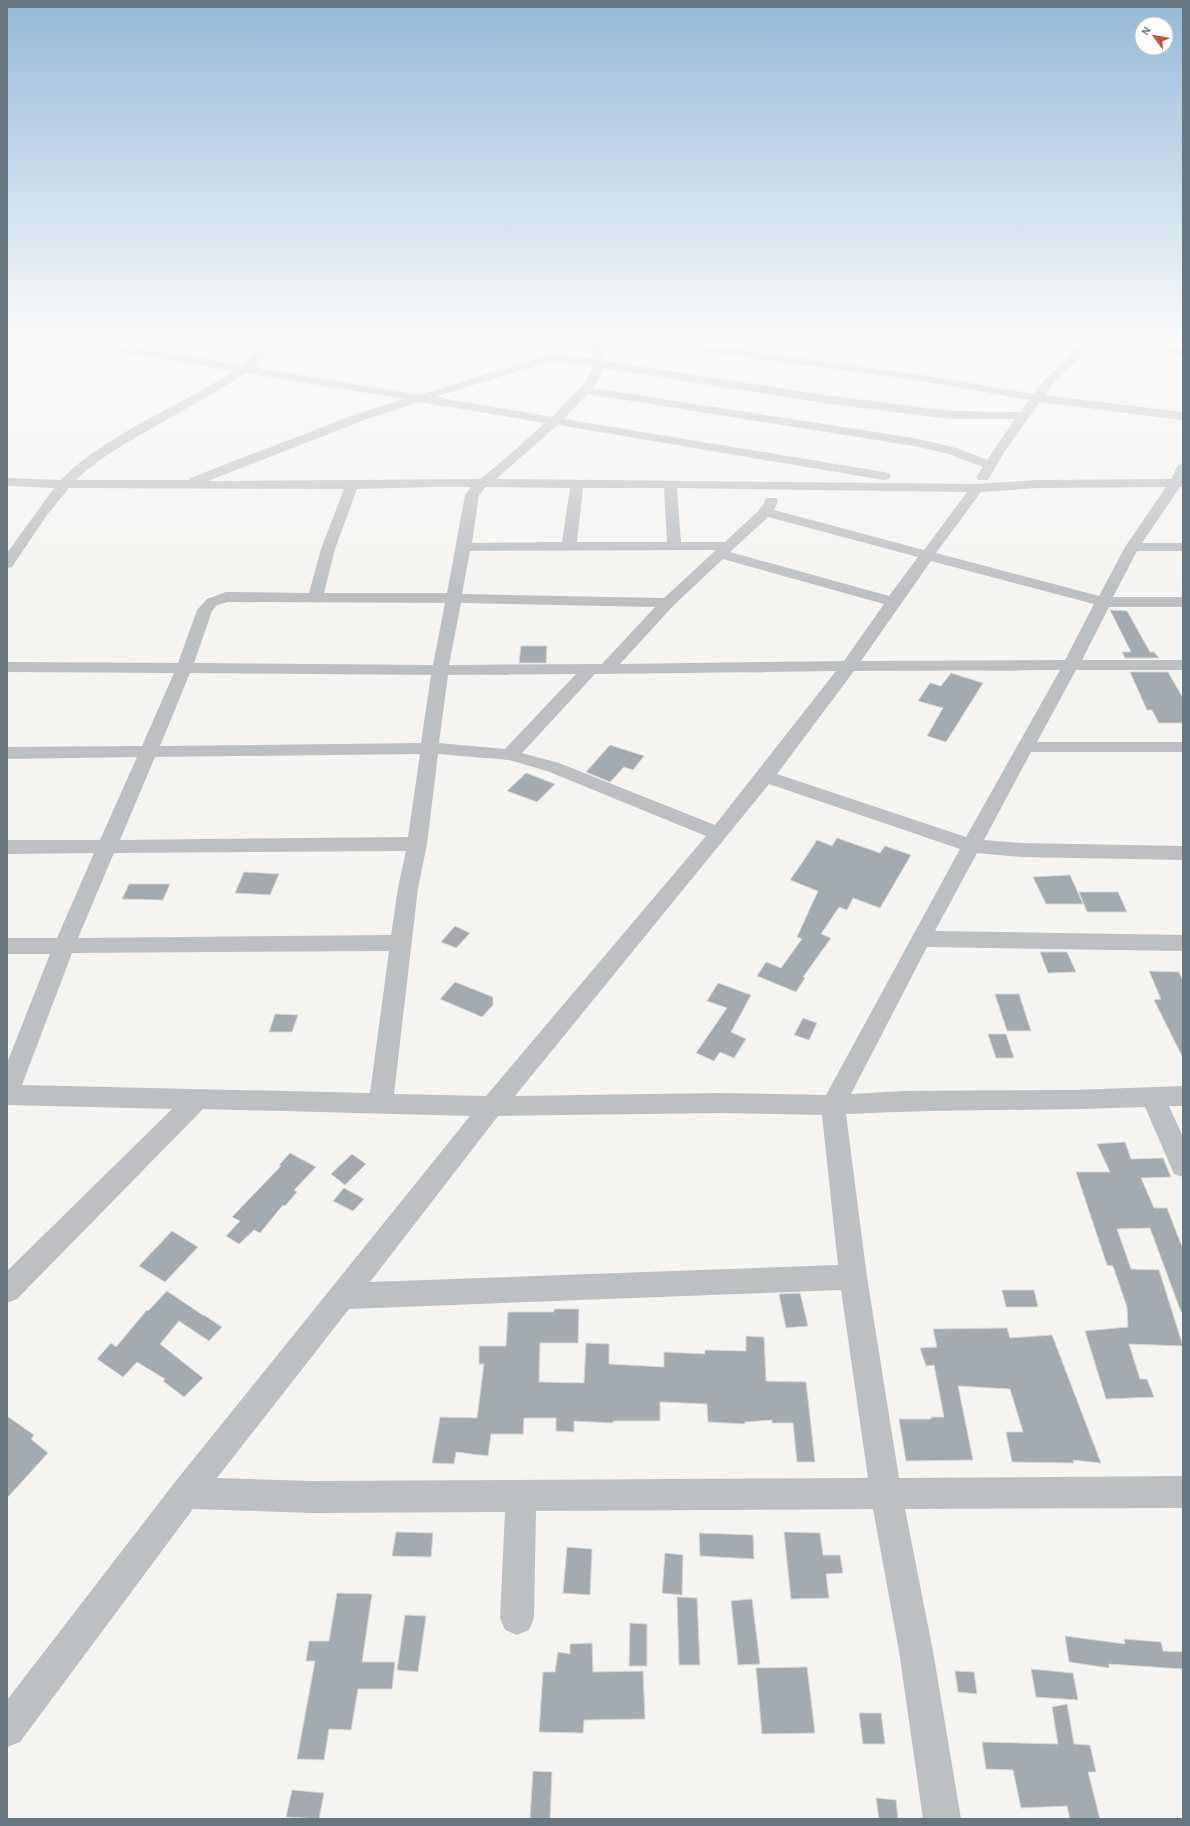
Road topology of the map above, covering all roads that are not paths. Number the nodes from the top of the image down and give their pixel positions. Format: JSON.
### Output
{"nodes":[{"id":1,"x":157,"y":421,"type":"edge"},
{"id":2,"x":351,"y":421,"type":"edge"},
{"id":3,"x":555,"y":421,"type":"edge"},
{"id":4,"x":556,"y":421,"type":"edge"},
{"id":5,"x":783,"y":421,"type":"edge"},
{"id":6,"x":1021,"y":421,"type":"edge"},
{"id":7,"x":990,"y":465,"type":"junction"},
{"id":8,"x":1181,"y":478,"type":"edge"},
{"id":9,"x":7,"y":482,"type":"edge"},
{"id":10,"x":483,"y":483,"type":"junction"},
{"id":11,"x":63,"y":484,"type":"junction"},
{"id":12,"x":577,"y":484,"type":"junction"},
{"id":13,"x":670,"y":484,"type":"junction"},
{"id":14,"x":770,"y":484,"type":"junction"},
{"id":15,"x":184,"y":485,"type":"junction"},
{"id":16,"x":352,"y":485,"type":"junction"},
{"id":17,"x":952,"y":487,"type":"junction"},
{"id":18,"x":977,"y":488,"type":"junction"},
{"id":19,"x":765,"y":512,"type":"junction"},
{"id":20,"x":569,"y":546,"type":"junction"},
{"id":21,"x":674,"y":546,"type":"junction"},
{"id":22,"x":1132,"y":547,"type":"junction"},
{"id":23,"x":1183,"y":547,"type":"edge"},
{"id":24,"x":464,"y":548,"type":"junction"},
{"id":25,"x":724,"y":550,"type":"junction"},
{"id":26,"x":928,"y":556,"type":"junction"},
{"id":27,"x":7,"y":564,"type":"edge"},
{"id":28,"x":315,"y":598,"type":"junction"},
{"id":29,"x":453,"y":598,"type":"junction"},
{"id":30,"x":893,"y":602,"type":"junction"},
{"id":31,"x":1103,"y":602,"type":"junction"},
{"id":32,"x":1183,"y":602,"type":"edge"},
{"id":33,"x":668,"y":603,"type":"junction"},
{"id":34,"x":1071,"y":664,"type":"junction"},
{"id":35,"x":849,"y":666,"type":"junction"},
{"id":36,"x":1183,"y":666,"type":"edge"},
{"id":37,"x":7,"y":667,"type":"edge"},
{"id":38,"x":440,"y":668,"type":"junction"},
{"id":39,"x":184,"y":669,"type":"junction"},
{"id":40,"x":598,"y":669,"type":"junction"},
{"id":41,"x":1026,"y":747,"type":"junction"},
{"id":42,"x":1183,"y":747,"type":"edge"},
{"id":43,"x":430,"y":748,"type":"junction"},
{"id":44,"x":149,"y":751,"type":"junction"},
{"id":45,"x":7,"y":753,"type":"edge"},
{"id":46,"x":510,"y":756,"type":"junction"},
{"id":47,"x":765,"y":776,"type":"junction"},
{"id":48,"x":720,"y":834,"type":"junction"},
{"id":49,"x":418,"y":844,"type":"junction"},
{"id":50,"x":972,"y":846,"type":"junction"},
{"id":51,"x":7,"y":847,"type":"edge"},
{"id":52,"x":108,"y":847,"type":"junction"},
{"id":53,"x":1183,"y":853,"type":"edge"},
{"id":54,"x":920,"y":939,"type":"junction"},
{"id":55,"x":401,"y":943,"type":"junction"},
{"id":56,"x":1183,"y":943,"type":"edge"},
{"id":57,"x":7,"y":946,"type":"edge"},
{"id":58,"x":64,"y":946,"type":"junction"},
{"id":59,"x":7,"y":1094,"type":"edge"},
{"id":60,"x":1183,"y":1096,"type":"edge"},
{"id":61,"x":1153,"y":1097,"type":"junction"},
{"id":62,"x":198,"y":1099,"type":"junction"},
{"id":63,"x":380,"y":1104,"type":"junction"},
{"id":64,"x":833,"y":1105,"type":"junction"},
{"id":65,"x":492,"y":1106,"type":"junction"},
{"id":66,"x":1183,"y":1166,"type":"edge"},
{"id":67,"x":853,"y":1277,"type":"junction"},
{"id":68,"x":7,"y":1290,"type":"edge"},
{"id":69,"x":343,"y":1296,"type":"junction"},
{"id":70,"x":1183,"y":1492,"type":"edge"},
{"id":71,"x":186,"y":1493,"type":"junction"},
{"id":72,"x":886,"y":1493,"type":"junction"},
{"id":73,"x":521,"y":1496,"type":"junction"},
{"id":74,"x":517,"y":1618,"type":"dead end"},
{"id":75,"x":7,"y":1729,"type":"edge"},
{"id":76,"x":942,"y":1819,"type":"edge"}],
"edges":[{"from":1,"to":11,"type":"street"},
{"from":2,"to":15,"type":"street"},
{"from":3,"to":10,"type":"street"},
{"from":4,"to":17,"type":"street"},
{"from":5,"to":7,"type":"street"},
{"from":6,"to":7,"type":"street"},
{"from":7,"to":18,"type":"street"},
{"from":8,"to":18,"type":"street"},
{"from":8,"to":22,"type":"street"},
{"from":9,"to":11,"type":"street"},
{"from":10,"to":12,"type":"street"},
{"from":10,"to":16,"type":"street"},
{"from":10,"to":24,"type":"street"},
{"from":11,"to":15,"type":"street"},
{"from":11,"to":27,"type":"street"},
{"from":12,"to":13,"type":"street"},
{"from":12,"to":20,"type":"street"},
{"from":13,"to":14,"type":"street"},
{"from":13,"to":21,"type":"street"},
{"from":14,"to":17,"type":"street"},
{"from":14,"to":19,"type":"street"},
{"from":15,"to":16,"type":"street"},
{"from":16,"to":28,"type":"street"},
{"from":17,"to":18,"type":"street"},
{"from":18,"to":26,"type":"street"},
{"from":19,"to":25,"type":"street"},
{"from":19,"to":26,"type":"street"},
{"from":20,"to":21,"type":"street"},
{"from":20,"to":24,"type":"street"},
{"from":21,"to":25,"type":"street"},
{"from":22,"to":23,"type":"street"},
{"from":22,"to":31,"type":"street"},
{"from":24,"to":29,"type":"street"},
{"from":25,"to":30,"type":"street"},
{"from":25,"to":33,"type":"street"},
{"from":26,"to":30,"type":"street"},
{"from":26,"to":31,"type":"street"},
{"from":28,"to":29,"type":"street"},
{"from":28,"to":39,"type":"street"},
{"from":29,"to":33,"type":"street"},
{"from":29,"to":38,"type":"street"},
{"from":30,"to":35,"type":"street"},
{"from":31,"to":32,"type":"street"},
{"from":31,"to":34,"type":"street"},
{"from":33,"to":40,"type":"street"},
{"from":34,"to":35,"type":"street"},
{"from":34,"to":36,"type":"street"},
{"from":34,"to":41,"type":"street"},
{"from":35,"to":40,"type":"street"},
{"from":35,"to":47,"type":"street"},
{"from":37,"to":39,"type":"street"},
{"from":38,"to":39,"type":"street"},
{"from":38,"to":40,"type":"street"},
{"from":38,"to":43,"type":"street"},
{"from":39,"to":44,"type":"street"},
{"from":40,"to":46,"type":"street"},
{"from":41,"to":42,"type":"street"},
{"from":41,"to":50,"type":"street"},
{"from":43,"to":44,"type":"street"},
{"from":43,"to":46,"type":"street"},
{"from":43,"to":49,"type":"street"},
{"from":44,"to":45,"type":"street"},
{"from":44,"to":52,"type":"street"},
{"from":46,"to":48,"type":"street"},
{"from":47,"to":48,"type":"street"},
{"from":47,"to":50,"type":"street"},
{"from":48,"to":65,"type":"street"},
{"from":49,"to":52,"type":"street"},
{"from":49,"to":55,"type":"street"},
{"from":50,"to":53,"type":"street"},
{"from":50,"to":54,"type":"street"},
{"from":51,"to":52,"type":"street"},
{"from":52,"to":58,"type":"street"},
{"from":54,"to":56,"type":"street"},
{"from":54,"to":64,"type":"street"},
{"from":55,"to":58,"type":"street"},
{"from":55,"to":63,"type":"street"},
{"from":57,"to":58,"type":"street"},
{"from":58,"to":59,"type":"street"},
{"from":59,"to":62,"type":"street"},
{"from":60,"to":61,"type":"street"},
{"from":61,"to":64,"type":"street"},
{"from":61,"to":66,"type":"street"},
{"from":62,"to":63,"type":"street"},
{"from":62,"to":68,"type":"street"},
{"from":63,"to":65,"type":"street"},
{"from":64,"to":65,"type":"street"},
{"from":64,"to":67,"type":"street"},
{"from":65,"to":69,"type":"street"},
{"from":67,"to":69,"type":"street"},
{"from":67,"to":72,"type":"street"},
{"from":69,"to":71,"type":"street"},
{"from":70,"to":72,"type":"street"},
{"from":71,"to":73,"type":"street"},
{"from":71,"to":75,"type":"street"},
{"from":72,"to":73,"type":"street"},
{"from":72,"to":76,"type":"street"},
{"from":73,"to":74,"type":"street"}]}
